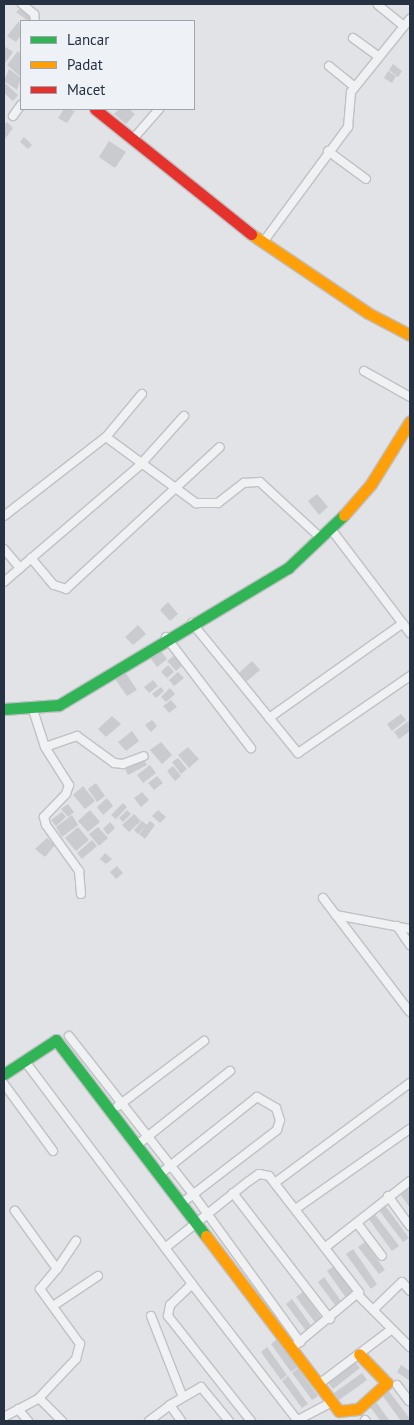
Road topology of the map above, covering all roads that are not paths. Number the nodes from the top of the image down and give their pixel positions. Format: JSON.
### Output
{"nodes":[{"id":1,"x":22,"y":4,"type":"edge"},
{"id":2,"x":378,"y":5,"type":"dead end"},
{"id":3,"x":410,"y":19,"type":"edge"},
{"id":4,"x":35,"y":20,"type":"edge"},
{"id":5,"x":404,"y":26,"type":"junction"},
{"id":6,"x":353,"y":38,"type":"dead end"},
{"id":7,"x":379,"y":57,"type":"junction"},
{"id":8,"x":329,"y":66,"type":"dead end"},
{"id":9,"x":355,"y":87,"type":"junction"},
{"id":10,"x":20,"y":106,"type":"edge"},
{"id":11,"x":96,"y":110,"type":"edge"},
{"id":12,"x":158,"y":110,"type":"edge"},
{"id":13,"x":13,"y":116,"type":"dead end"},
{"id":14,"x":133,"y":139,"type":"junction"},
{"id":15,"x":328,"y":151,"type":"junction"},
{"id":16,"x":366,"y":179,"type":"dead end"},
{"id":17,"x":264,"y":241,"type":"junction"},
{"id":18,"x":410,"y":334,"type":"edge"},
{"id":19,"x":364,"y":371,"type":"dead end"},
{"id":20,"x":142,"y":394,"type":"dead end"},
{"id":21,"x":410,"y":397,"type":"edge"},
{"id":22,"x":184,"y":416,"type":"dead end"},
{"id":23,"x":410,"y":421,"type":"edge"},
{"id":24,"x":106,"y":437,"type":"junction"},
{"id":25,"x":220,"y":447,"type":"dead end"},
{"id":26,"x":140,"y":465,"type":"junction"},
{"id":27,"x":175,"y":491,"type":"junction"},
{"id":28,"x":4,"y":516,"type":"edge"},
{"id":29,"x":331,"y":529,"type":"junction"},
{"id":30,"x":322,"y":539,"type":"junction"},
{"id":31,"x":4,"y":549,"type":"edge"},
{"id":32,"x":31,"y":558,"type":"junction"},
{"id":33,"x":20,"y":568,"type":"junction"},
{"id":34,"x":4,"y":582,"type":"edge"},
{"id":35,"x":192,"y":623,"type":"junction"},
{"id":36,"x":403,"y":623,"type":"junction"},
{"id":37,"x":410,"y":632,"type":"edge"},
{"id":38,"x":166,"y":637,"type":"junction"},
{"id":39,"x":410,"y":676,"type":"edge"},
{"id":40,"x":4,"y":709,"type":"edge"},
{"id":41,"x":33,"y":710,"type":"junction"},
{"id":42,"x":269,"y":718,"type":"junction"},
{"id":43,"x":45,"y":746,"type":"junction"},
{"id":44,"x":251,"y":748,"type":"dead end"},
{"id":45,"x":144,"y":756,"type":"dead end"},
{"id":46,"x":81,"y":894,"type":"dead end"},
{"id":47,"x":323,"y":898,"type":"dead end"},
{"id":48,"x":336,"y":915,"type":"junction"},
{"id":49,"x":396,"y":926,"type":"junction"},
{"id":50,"x":410,"y":929,"type":"edge"},
{"id":51,"x":410,"y":945,"type":"edge"},
{"id":52,"x":410,"y":1012,"type":"edge"},
{"id":53,"x":70,"y":1036,"type":"dead end"},
{"id":54,"x":204,"y":1041,"type":"dead end"},
{"id":55,"x":24,"y":1060,"type":"junction"},
{"id":56,"x":230,"y":1071,"type":"dead end"},
{"id":57,"x":4,"y":1074,"type":"edge"},
{"id":58,"x":410,"y":1083,"type":"edge"},
{"id":59,"x":4,"y":1084,"type":"edge"},
{"id":60,"x":122,"y":1103,"type":"junction"},
{"id":61,"x":110,"y":1112,"type":"junction"},
{"id":62,"x":410,"y":1129,"type":"edge"},
{"id":63,"x":147,"y":1136,"type":"junction"},
{"id":64,"x":137,"y":1145,"type":"junction"},
{"id":65,"x":53,"y":1151,"type":"dead end"},
{"id":66,"x":171,"y":1166,"type":"junction"},
{"id":67,"x":160,"y":1174,"type":"junction"},
{"id":68,"x":410,"y":1181,"type":"edge"},
{"id":69,"x":276,"y":1182,"type":"junction"},
{"id":70,"x":233,"y":1193,"type":"junction"},
{"id":71,"x":193,"y":1194,"type":"junction"},
{"id":72,"x":388,"y":1196,"type":"junction"},
{"id":73,"x":183,"y":1202,"type":"junction"},
{"id":74,"x":297,"y":1208,"type":"junction"},
{"id":75,"x":15,"y":1211,"type":"dead end"},
{"id":76,"x":206,"y":1216,"type":"junction"},
{"id":77,"x":357,"y":1223,"type":"junction"},
{"id":78,"x":196,"y":1224,"type":"junction"},
{"id":79,"x":410,"y":1226,"type":"edge"},
{"id":80,"x":76,"y":1241,"type":"dead end"},
{"id":81,"x":327,"y":1246,"type":"junction"},
{"id":82,"x":165,"y":1248,"type":"junction"},
{"id":83,"x":382,"y":1256,"type":"dead end"},
{"id":84,"x":57,"y":1269,"type":"junction"},
{"id":85,"x":98,"y":1276,"type":"dead end"},
{"id":86,"x":192,"y":1284,"type":"junction"},
{"id":87,"x":410,"y":1291,"type":"edge"},
{"id":88,"x":358,"y":1295,"type":"junction"},
{"id":89,"x":53,"y":1306,"type":"junction"},
{"id":90,"x":373,"y":1310,"type":"junction"},
{"id":91,"x":151,"y":1316,"type":"dead end"},
{"id":92,"x":330,"y":1319,"type":"junction"},
{"id":93,"x":392,"y":1329,"type":"junction"},
{"id":94,"x":296,"y":1345,"type":"junction"},
{"id":95,"x":410,"y":1347,"type":"edge"},
{"id":96,"x":360,"y":1354,"type":"junction"},
{"id":97,"x":320,"y":1384,"type":"junction"},
{"id":98,"x":397,"y":1386,"type":"dead end"},
{"id":99,"x":182,"y":1395,"type":"junction"},
{"id":100,"x":39,"y":1398,"type":"junction"},
{"id":101,"x":332,"y":1402,"type":"junction"},
{"id":102,"x":410,"y":1403,"type":"edge"},
{"id":103,"x":4,"y":1406,"type":"edge"},
{"id":104,"x":170,"y":1406,"type":"junction"},
{"id":105,"x":11,"y":1413,"type":"edge"},
{"id":106,"x":28,"y":1421,"type":"edge"},
{"id":107,"x":62,"y":1421,"type":"edge"},
{"id":108,"x":149,"y":1421,"type":"edge"},
{"id":109,"x":181,"y":1421,"type":"edge"},
{"id":110,"x":229,"y":1421,"type":"edge"},
{"id":111,"x":251,"y":1421,"type":"edge"},
{"id":112,"x":297,"y":1421,"type":"edge"}],
"edges":[{"from":1,"to":4,"type":"street"},
{"from":2,"to":5,"type":"street"},
{"from":3,"to":5,"type":"street"},
{"from":5,"to":7,"type":"street"},
{"from":6,"to":7,"type":"street"},
{"from":7,"to":9,"type":"street"},
{"from":8,"to":9,"type":"street"},
{"from":9,"to":15,"type":"street"},
{"from":10,"to":13,"type":"street"},
{"from":11,"to":14,"type":"street"},
{"from":12,"to":14,"type":"street"},
{"from":14,"to":17,"type":"street"},
{"from":15,"to":16,"type":"street"},
{"from":15,"to":17,"type":"street"},
{"from":17,"to":18,"type":"street"},
{"from":19,"to":21,"type":"street"},
{"from":20,"to":24,"type":"street"},
{"from":22,"to":26,"type":"street"},
{"from":23,"to":29,"type":"street"},
{"from":24,"to":26,"type":"street"},
{"from":24,"to":28,"type":"street"},
{"from":25,"to":27,"type":"street"},
{"from":26,"to":27,"type":"street"},
{"from":26,"to":32,"type":"street"},
{"from":27,"to":30,"type":"street"},
{"from":27,"to":32,"type":"street"},
{"from":29,"to":30,"type":"street"},
{"from":29,"to":36,"type":"street"},
{"from":30,"to":35,"type":"street"},
{"from":31,"to":33,"type":"street"},
{"from":32,"to":33,"type":"street"},
{"from":33,"to":34,"type":"street"},
{"from":35,"to":38,"type":"street"},
{"from":35,"to":42,"type":"street"},
{"from":36,"to":37,"type":"street"},
{"from":36,"to":42,"type":"street"},
{"from":38,"to":41,"type":"street"},
{"from":38,"to":44,"type":"street"},
{"from":39,"to":42,"type":"street"},
{"from":40,"to":41,"type":"street"},
{"from":41,"to":43,"type":"street"},
{"from":43,"to":45,"type":"street"},
{"from":43,"to":46,"type":"street"},
{"from":47,"to":48,"type":"street"},
{"from":48,"to":49,"type":"street"},
{"from":48,"to":52,"type":"street"},
{"from":49,"to":50,"type":"street"},
{"from":49,"to":51,"type":"street"},
{"from":53,"to":60,"type":"street"},
{"from":54,"to":60,"type":"street"},
{"from":55,"to":57,"type":"street"},
{"from":55,"to":61,"type":"street"},
{"from":55,"to":82,"type":"street"},
{"from":56,"to":63,"type":"street"},
{"from":58,"to":69,"type":"street"},
{"from":59,"to":65,"type":"street"},
{"from":60,"to":61,"type":"street"},
{"from":60,"to":63,"type":"street"},
{"from":61,"to":64,"type":"street"},
{"from":62,"to":74,"type":"street"},
{"from":63,"to":64,"type":"street"},
{"from":63,"to":66,"type":"street"},
{"from":64,"to":67,"type":"street"},
{"from":66,"to":67,"type":"street"},
{"from":66,"to":71,"type":"street"},
{"from":66,"to":71,"type":"street"},
{"from":67,"to":73,"type":"street"},
{"from":68,"to":72,"type":"street"},
{"from":69,"to":70,"type":"street"},
{"from":69,"to":74,"type":"street"},
{"from":70,"to":76,"type":"street"},
{"from":70,"to":92,"type":"street"},
{"from":71,"to":73,"type":"street"},
{"from":71,"to":76,"type":"street"},
{"from":72,"to":77,"type":"street"},
{"from":72,"to":79,"type":"street"},
{"from":73,"to":78,"type":"street"},
{"from":74,"to":81,"type":"street"},
{"from":75,"to":84,"type":"street"},
{"from":76,"to":78,"type":"street"},
{"from":76,"to":94,"type":"street"},
{"from":77,"to":81,"type":"street"},
{"from":77,"to":83,"type":"street"},
{"from":78,"to":82,"type":"street"},
{"from":78,"to":94,"type":"street"},
{"from":80,"to":84,"type":"street"},
{"from":81,"to":88,"type":"street"},
{"from":82,"to":86,"type":"street"},
{"from":84,"to":89,"type":"street"},
{"from":85,"to":89,"type":"street"},
{"from":86,"to":111,"type":"street"},
{"from":86,"to":112,"type":"street"},
{"from":87,"to":90,"type":"street"},
{"from":88,"to":90,"type":"street"},
{"from":88,"to":92,"type":"street"},
{"from":89,"to":100,"type":"street"},
{"from":90,"to":93,"type":"street"},
{"from":91,"to":99,"type":"street"},
{"from":92,"to":94,"type":"street"},
{"from":93,"to":95,"type":"street"},
{"from":93,"to":96,"type":"street"},
{"from":94,"to":97,"type":"street"},
{"from":96,"to":97,"type":"street"},
{"from":96,"to":101,"type":"street"},
{"from":97,"to":101,"type":"street"},
{"from":98,"to":102,"type":"street"},
{"from":99,"to":104,"type":"street"},
{"from":99,"to":110,"type":"street"},
{"from":100,"to":105,"type":"street"},
{"from":100,"to":107,"type":"street"},
{"from":101,"to":112,"type":"street"},
{"from":103,"to":105,"type":"street"},
{"from":104,"to":108,"type":"street"},
{"from":104,"to":109,"type":"street"},
{"from":105,"to":106,"type":"street"}]}
